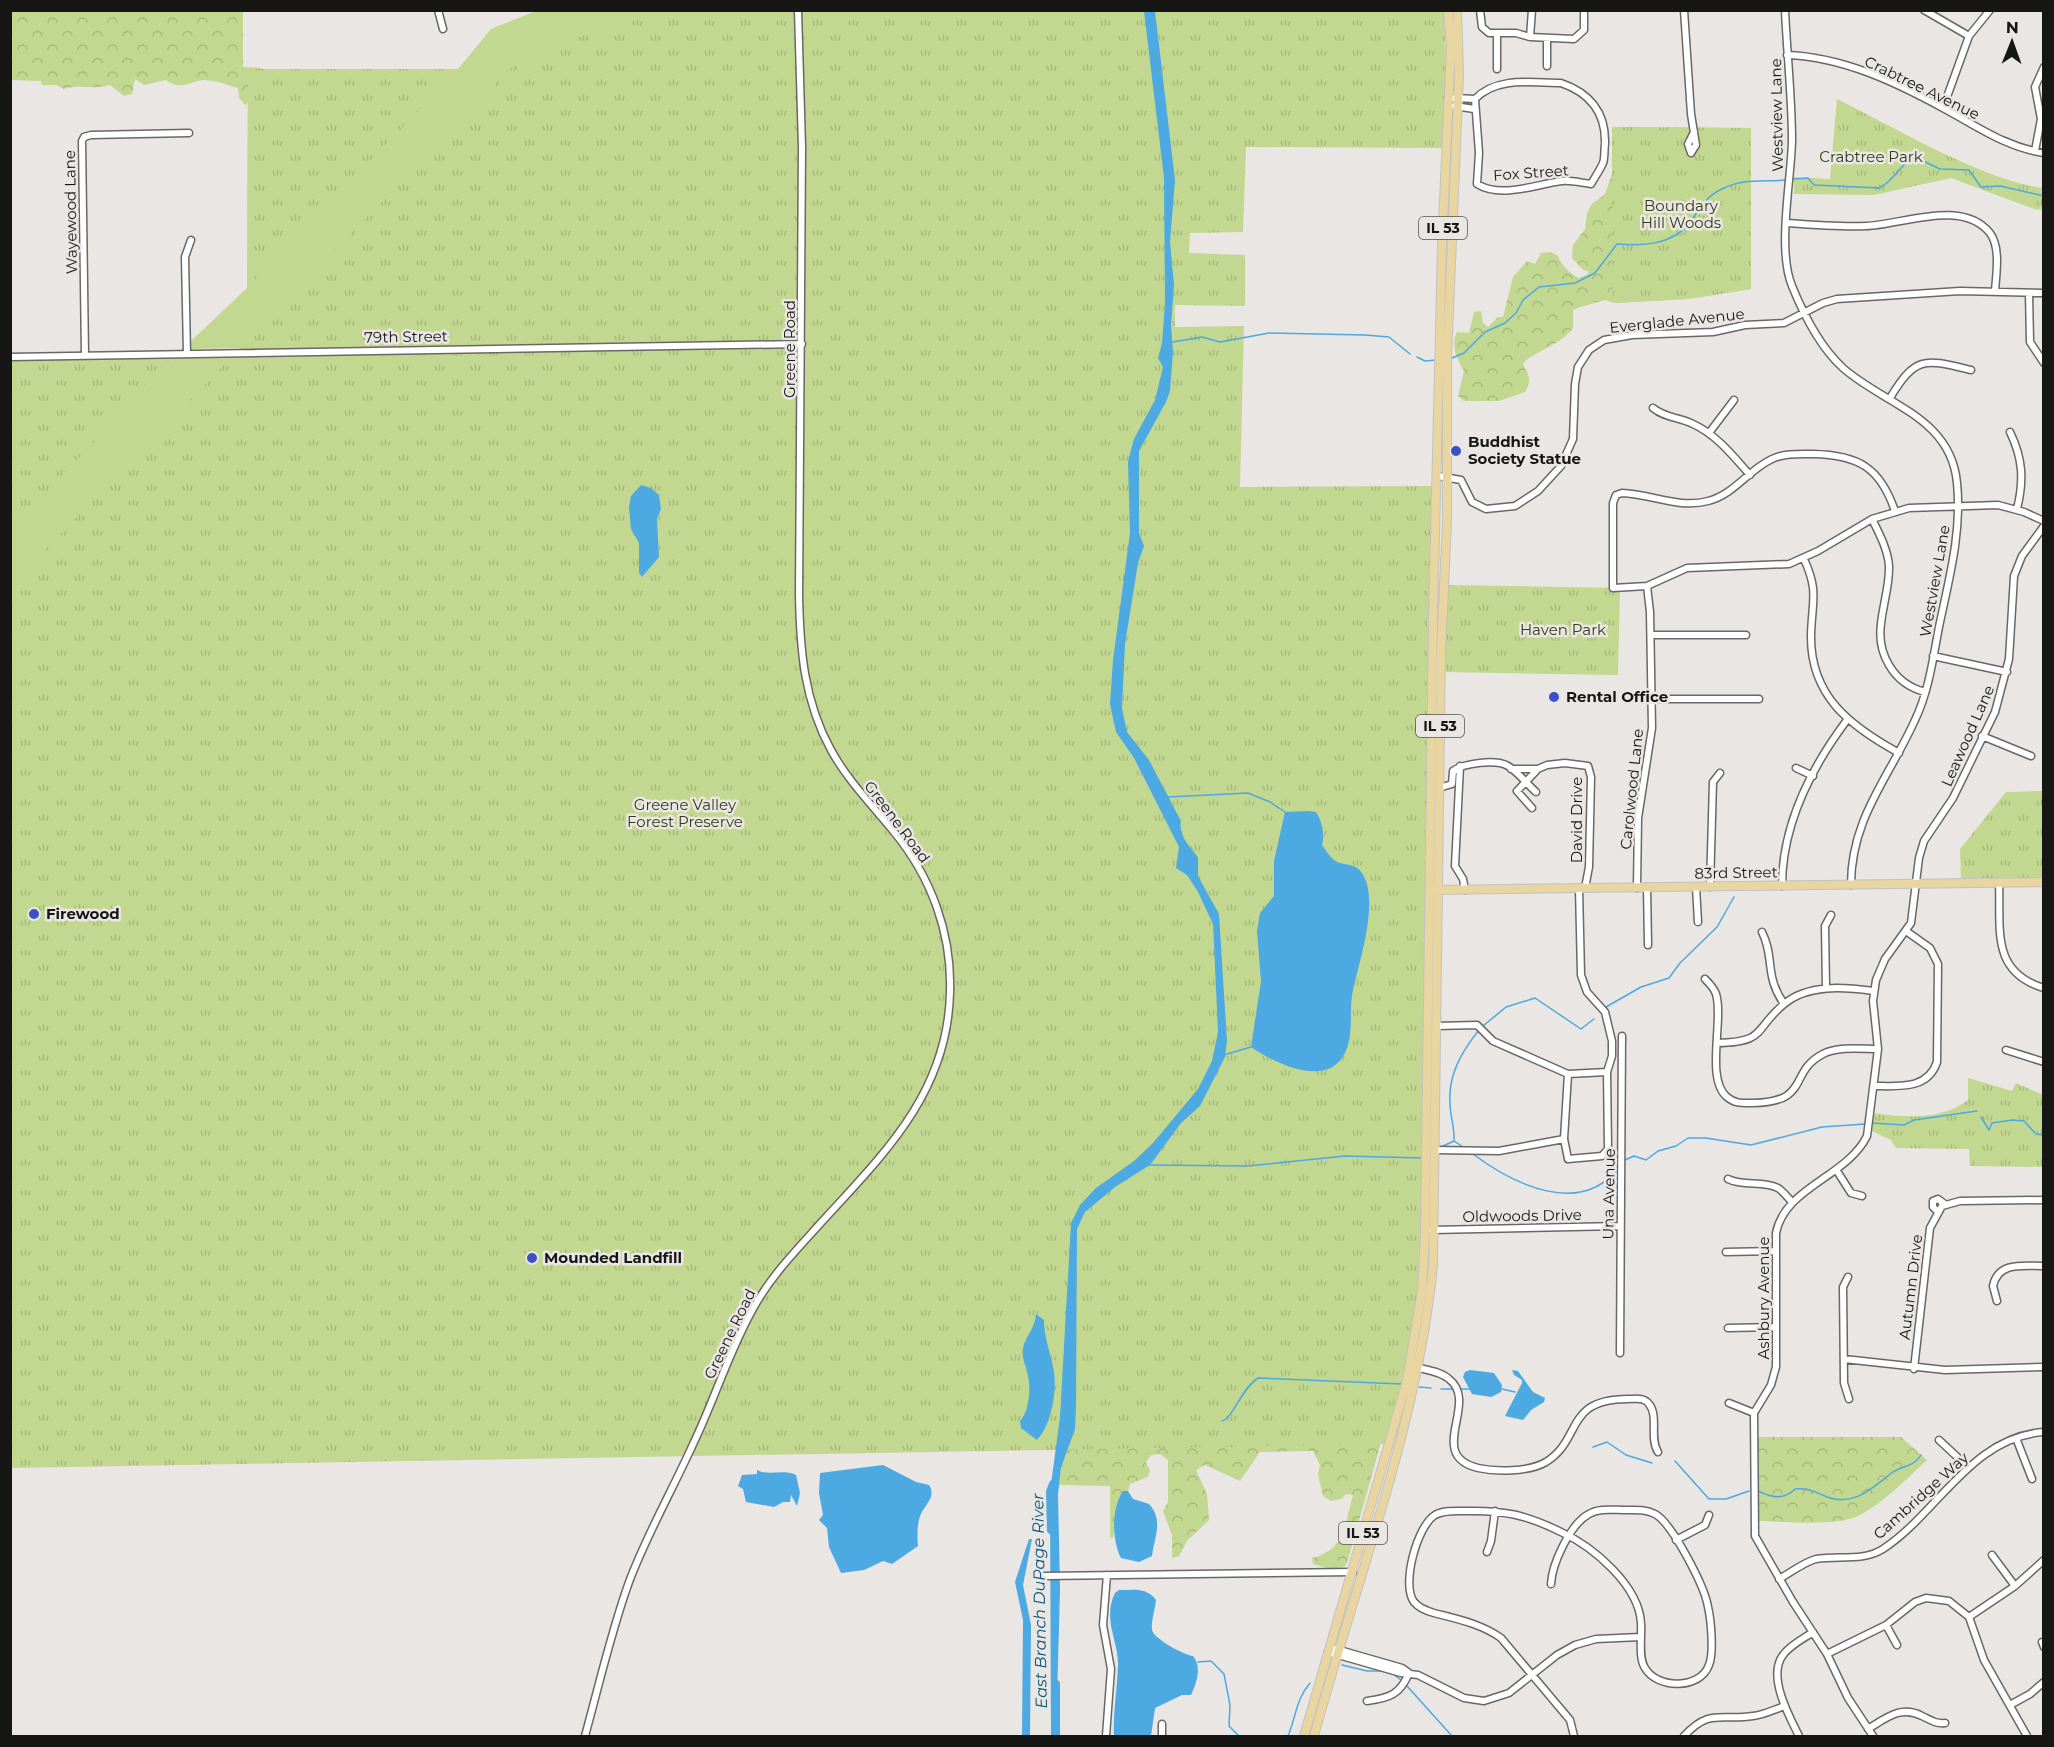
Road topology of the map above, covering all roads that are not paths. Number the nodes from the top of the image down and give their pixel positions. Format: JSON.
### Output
{"nodes":[{"id":1,"x":438,"y":10,"type":"edge"},
{"id":2,"x":798,"y":10,"type":"edge"},
{"id":3,"x":1448,"y":10,"type":"edge"},
{"id":4,"x":1457,"y":10,"type":"edge"},
{"id":5,"x":1480,"y":10,"type":"edge"},
{"id":6,"x":1532,"y":10,"type":"edge"},
{"id":7,"x":1584,"y":10,"type":"edge"},
{"id":8,"x":1684,"y":10,"type":"edge"},
{"id":9,"x":1785,"y":10,"type":"edge"},
{"id":10,"x":1924,"y":10,"type":"edge"},
{"id":11,"x":1990,"y":10,"type":"edge"},
{"id":12,"x":443,"y":29,"type":"dead end"},
{"id":13,"x":1497,"y":34,"type":"junction"},
{"id":14,"x":1969,"y":36,"type":"junction"},
{"id":15,"x":1530,"y":37,"type":"junction"},
{"id":16,"x":1547,"y":38,"type":"junction"},
{"id":17,"x":1788,"y":54,"type":"junction"},
{"id":18,"x":1547,"y":66,"type":"dead end"},
{"id":19,"x":2043,"y":68,"type":"edge"},
{"id":20,"x":1497,"y":69,"type":"dead end"},
{"id":21,"x":1458,"y":97,"type":"junction"},
{"id":22,"x":1476,"y":99,"type":"junction"},
{"id":23,"x":1448,"y":101,"type":"junction"},
{"id":24,"x":1457,"y":107,"type":"junction"},
{"id":25,"x":1943,"y":108,"type":"junction"},
{"id":26,"x":1474,"y":109,"type":"junction"},
{"id":27,"x":1694,"y":132,"type":"dead end"},
{"id":28,"x":189,"y":133,"type":"dead end"},
{"id":29,"x":2035,"y":151,"type":"junction"},
{"id":30,"x":2043,"y":153,"type":"edge"},
{"id":31,"x":1788,"y":223,"type":"junction"},
{"id":32,"x":190,"y":240,"type":"dead end"},
{"id":33,"x":1995,"y":292,"type":"junction"},
{"id":34,"x":2029,"y":292,"type":"junction"},
{"id":35,"x":2043,"y":293,"type":"edge"},
{"id":36,"x":1806,"y":312,"type":"junction"},
{"id":37,"x":802,"y":344,"type":"junction"},
{"id":38,"x":187,"y":354,"type":"junction"},
{"id":39,"x":85,"y":355,"type":"junction"},
{"id":40,"x":10,"y":357,"type":"edge"},
{"id":41,"x":2043,"y":363,"type":"edge"},
{"id":42,"x":1971,"y":370,"type":"dead end"},
{"id":43,"x":1890,"y":398,"type":"junction"},
{"id":44,"x":1734,"y":400,"type":"dead end"},
{"id":45,"x":1653,"y":408,"type":"dead end"},
{"id":46,"x":2010,"y":432,"type":"dead end"},
{"id":47,"x":1709,"y":433,"type":"junction"},
{"id":48,"x":1750,"y":475,"type":"junction"},
{"id":49,"x":1443,"y":477,"type":"junction"},
{"id":50,"x":1958,"y":506,"type":"junction"},
{"id":51,"x":2017,"y":509,"type":"junction"},
{"id":52,"x":1894,"y":511,"type":"junction"},
{"id":53,"x":1872,"y":519,"type":"junction"},
{"id":54,"x":2043,"y":521,"type":"edge"},
{"id":55,"x":2043,"y":526,"type":"edge"},
{"id":56,"x":1804,"y":559,"type":"junction"},
{"id":57,"x":1647,"y":586,"type":"junction"},
{"id":58,"x":1651,"y":635,"type":"junction"},
{"id":59,"x":1746,"y":635,"type":"dead end"},
{"id":60,"x":1933,"y":656,"type":"junction"},
{"id":61,"x":2007,"y":672,"type":"junction"},
{"id":62,"x":1925,"y":692,"type":"junction"},
{"id":63,"x":1652,"y":699,"type":"junction"},
{"id":64,"x":1759,"y":699,"type":"dead end"},
{"id":65,"x":1847,"y":720,"type":"junction"},
{"id":66,"x":1982,"y":736,"type":"junction"},
{"id":67,"x":1899,"y":753,"type":"junction"},
{"id":68,"x":2031,"y":756,"type":"dead end"},
{"id":69,"x":1460,"y":766,"type":"junction"},
{"id":70,"x":1796,"y":768,"type":"dead end"},
{"id":71,"x":1511,"y":769,"type":"junction"},
{"id":72,"x":1538,"y":769,"type":"junction"},
{"id":73,"x":1720,"y":773,"type":"dead end"},
{"id":74,"x":1813,"y":776,"type":"junction"},
{"id":75,"x":1525,"y":783,"type":"junction"},
{"id":76,"x":1439,"y":788,"type":"junction"},
{"id":77,"x":1536,"y":792,"type":"dead end"},
{"id":78,"x":1532,"y":808,"type":"dead end"},
{"id":79,"x":2043,"y":882,"type":"edge"},
{"id":80,"x":1999,"y":883,"type":"junction"},
{"id":81,"x":1918,"y":884,"type":"junction"},
{"id":82,"x":1851,"y":885,"type":"junction"},
{"id":83,"x":1782,"y":886,"type":"junction"},
{"id":84,"x":1647,"y":887,"type":"junction"},
{"id":85,"x":1696,"y":887,"type":"junction"},
{"id":86,"x":1710,"y":887,"type":"junction"},
{"id":87,"x":1582,"y":888,"type":"junction"},
{"id":88,"x":1637,"y":888,"type":"junction"},
{"id":89,"x":1433,"y":890,"type":"junction"},
{"id":90,"x":1465,"y":890,"type":"junction"},
{"id":91,"x":1831,"y":915,"type":"dead end"},
{"id":92,"x":1698,"y":922,"type":"dead end"},
{"id":93,"x":1906,"y":931,"type":"junction"},
{"id":94,"x":1762,"y":932,"type":"dead end"},
{"id":95,"x":1648,"y":945,"type":"dead end"},
{"id":96,"x":1705,"y":979,"type":"dead end"},
{"id":97,"x":1826,"y":988,"type":"junction"},
{"id":98,"x":2043,"y":988,"type":"edge"},
{"id":99,"x":1873,"y":991,"type":"junction"},
{"id":100,"x":1784,"y":1004,"type":"junction"},
{"id":101,"x":1436,"y":1026,"type":"junction"},
{"id":102,"x":1622,"y":1036,"type":"dead end"},
{"id":103,"x":1717,"y":1043,"type":"junction"},
{"id":104,"x":1878,"y":1049,"type":"junction"},
{"id":105,"x":2006,"y":1050,"type":"dead end"},
{"id":106,"x":2043,"y":1062,"type":"edge"},
{"id":107,"x":1607,"y":1072,"type":"junction"},
{"id":108,"x":1568,"y":1074,"type":"junction"},
{"id":109,"x":1874,"y":1086,"type":"junction"},
{"id":110,"x":1564,"y":1139,"type":"junction"},
{"id":111,"x":1434,"y":1150,"type":"junction"},
{"id":112,"x":1837,"y":1171,"type":"junction"},
{"id":113,"x":1728,"y":1179,"type":"dead end"},
{"id":114,"x":1862,"y":1196,"type":"dead end"},
{"id":115,"x":2043,"y":1200,"type":"edge"},
{"id":116,"x":1792,"y":1202,"type":"junction"},
{"id":117,"x":1620,"y":1226,"type":"junction"},
{"id":118,"x":1429,"y":1230,"type":"junction"},
{"id":119,"x":1726,"y":1251,"type":"dead end"},
{"id":120,"x":1776,"y":1251,"type":"junction"},
{"id":121,"x":2043,"y":1266,"type":"edge"},
{"id":122,"x":1848,"y":1278,"type":"dead end"},
{"id":123,"x":1997,"y":1301,"type":"dead end"},
{"id":124,"x":1776,"y":1327,"type":"junction"},
{"id":125,"x":1728,"y":1328,"type":"dead end"},
{"id":126,"x":1620,"y":1353,"type":"dead end"},
{"id":127,"x":1844,"y":1359,"type":"junction"},
{"id":128,"x":1414,"y":1367,"type":"junction"},
{"id":129,"x":2043,"y":1367,"type":"edge"},
{"id":130,"x":1914,"y":1369,"type":"junction"},
{"id":131,"x":1849,"y":1399,"type":"dead end"},
{"id":132,"x":1729,"y":1403,"type":"dead end"},
{"id":133,"x":1754,"y":1413,"type":"junction"},
{"id":134,"x":2043,"y":1432,"type":"edge"},
{"id":135,"x":2016,"y":1438,"type":"junction"},
{"id":136,"x":1939,"y":1440,"type":"dead end"},
{"id":137,"x":1658,"y":1452,"type":"dead end"},
{"id":138,"x":1968,"y":1467,"type":"junction"},
{"id":139,"x":2032,"y":1479,"type":"dead end"},
{"id":140,"x":1495,"y":1510,"type":"junction"},
{"id":141,"x":1709,"y":1515,"type":"dead end"},
{"id":142,"x":1570,"y":1536,"type":"junction"},
{"id":143,"x":1676,"y":1540,"type":"junction"},
{"id":144,"x":1486,"y":1551,"type":"dead end"},
{"id":145,"x":1992,"y":1555,"type":"dead end"},
{"id":146,"x":2043,"y":1560,"type":"edge"},
{"id":147,"x":1353,"y":1572,"type":"junction"},
{"id":148,"x":1107,"y":1575,"type":"junction"},
{"id":149,"x":1045,"y":1576,"type":"dead end"},
{"id":150,"x":1779,"y":1579,"type":"junction"},
{"id":151,"x":1551,"y":1584,"type":"dead end"},
{"id":152,"x":2015,"y":1586,"type":"junction"},
{"id":153,"x":1969,"y":1617,"type":"junction"},
{"id":154,"x":1886,"y":1625,"type":"junction"},
{"id":155,"x":1813,"y":1632,"type":"junction"},
{"id":156,"x":1641,"y":1637,"type":"junction"},
{"id":157,"x":1897,"y":1645,"type":"dead end"},
{"id":158,"x":1333,"y":1651,"type":"junction"},
{"id":159,"x":1827,"y":1654,"type":"junction"},
{"id":160,"x":1409,"y":1673,"type":"junction"},
{"id":161,"x":1532,"y":1675,"type":"junction"},
{"id":162,"x":2043,"y":1682,"type":"edge"},
{"id":163,"x":1367,"y":1701,"type":"dead end"},
{"id":164,"x":2010,"y":1705,"type":"junction"},
{"id":165,"x":1785,"y":1706,"type":"junction"},
{"id":166,"x":1945,"y":1723,"type":"dead end"},
{"id":167,"x":1162,"y":1724,"type":"dead end"},
{"id":168,"x":1868,"y":1730,"type":"junction"},
{"id":169,"x":585,"y":1737,"type":"edge"},
{"id":170,"x":1106,"y":1737,"type":"edge"},
{"id":171,"x":1162,"y":1737,"type":"edge"},
{"id":172,"x":1304,"y":1737,"type":"edge"},
{"id":173,"x":1314,"y":1737,"type":"edge"},
{"id":174,"x":1574,"y":1737,"type":"edge"},
{"id":175,"x":1684,"y":1737,"type":"edge"},
{"id":176,"x":1799,"y":1737,"type":"edge"},
{"id":177,"x":1873,"y":1737,"type":"edge"},
{"id":178,"x":2027,"y":1737,"type":"edge"}],
"edges":[{"from":1,"to":12,"type":"street"},
{"from":2,"to":37,"type":"street","name":"Greene Road"},
{"from":3,"to":23,"type":"main road","number":"IL 53"},
{"from":4,"to":21,"type":"main road","number":"IL 53"},
{"from":5,"to":13,"type":"street"},
{"from":6,"to":15,"type":"street"},
{"from":7,"to":16,"type":"street"},
{"from":8,"to":27,"type":"street"},
{"from":9,"to":17,"type":"street","name":"Westview Lane"},
{"from":10,"to":14,"type":"street"},
{"from":11,"to":14,"type":"street"},
{"from":13,"to":15,"type":"street"},
{"from":13,"to":20,"type":"street"},
{"from":14,"to":25,"type":"street"},
{"from":15,"to":16,"type":"street"},
{"from":16,"to":18,"type":"street"},
{"from":17,"to":25,"type":"street","name":"Crabtree Avenue"},
{"from":17,"to":31,"type":"street","name":"Westview Lane"},
{"from":19,"to":29,"type":"street"},
{"from":21,"to":22,"type":"street"},
{"from":21,"to":23,"type":"street"},
{"from":21,"to":24,"type":"main road","number":"IL 53"},
{"from":22,"to":26,"type":"street"},
{"from":22,"to":26,"type":"street","name":"Fox Street"},
{"from":23,"to":24,"type":"street"},
{"from":23,"to":49,"type":"main road","number":"IL 53"},
{"from":24,"to":26,"type":"street"},
{"from":24,"to":49,"type":"main road","number":"IL 53"},
{"from":25,"to":29,"type":"street","name":"Crabtree Avenue"},
{"from":28,"to":39,"type":"street","name":"Wayewood Lane"},
{"from":29,"to":30,"type":"street","name":"Crabtree Avenue"},
{"from":31,"to":33,"type":"street"},
{"from":31,"to":36,"type":"street","name":"Westview Lane"},
{"from":32,"to":38,"type":"street"},
{"from":33,"to":34,"type":"street","name":"Everglade Avenue"},
{"from":33,"to":36,"type":"street","name":"Everglade Avenue"},
{"from":34,"to":35,"type":"street","name":"Everglade Avenue"},
{"from":34,"to":41,"type":"street"},
{"from":36,"to":43,"type":"street","name":"Westview Lane"},
{"from":36,"to":49,"type":"street","name":"Everglade Avenue"},
{"from":37,"to":38,"type":"street","name":"79th Street"},
{"from":37,"to":169,"type":"street","name":"Greene Road"},
{"from":38,"to":39,"type":"street","name":"79th Street"},
{"from":39,"to":40,"type":"street","name":"79th Street"},
{"from":42,"to":43,"type":"street"},
{"from":43,"to":50,"type":"street","name":"Westview Lane"},
{"from":44,"to":47,"type":"street"},
{"from":45,"to":47,"type":"street"},
{"from":46,"to":51,"type":"street"},
{"from":47,"to":48,"type":"street"},
{"from":48,"to":52,"type":"street"},
{"from":48,"to":57,"type":"street"},
{"from":49,"to":76,"type":"main road","number":"IL 53"},
{"from":49,"to":89,"type":"main road","number":"IL 53"},
{"from":50,"to":51,"type":"street"},
{"from":50,"to":52,"type":"street"},
{"from":50,"to":60,"type":"street","name":"Westview Lane"},
{"from":51,"to":54,"type":"street"},
{"from":52,"to":53,"type":"street"},
{"from":53,"to":56,"type":"street"},
{"from":53,"to":62,"type":"street"},
{"from":55,"to":61,"type":"street","name":"Leawood Lane"},
{"from":56,"to":57,"type":"street"},
{"from":56,"to":65,"type":"street"},
{"from":57,"to":58,"type":"street","name":"Carolwood Lane"},
{"from":58,"to":59,"type":"street"},
{"from":58,"to":63,"type":"street","name":"Carolwood Lane"},
{"from":60,"to":61,"type":"street"},
{"from":60,"to":62,"type":"street","name":"Westview Lane"},
{"from":61,"to":66,"type":"street","name":"Leawood Lane"},
{"from":62,"to":67,"type":"street","name":"Westview Lane"},
{"from":63,"to":64,"type":"street"},
{"from":63,"to":88,"type":"street","name":"Carolwood Lane"},
{"from":65,"to":67,"type":"street"},
{"from":65,"to":74,"type":"street"},
{"from":66,"to":68,"type":"street"},
{"from":66,"to":81,"type":"street","name":"Leawood Lane"},
{"from":67,"to":82,"type":"street","name":"Westview Lane"},
{"from":69,"to":71,"type":"street","name":"David Drive"},
{"from":69,"to":76,"type":"street"},
{"from":69,"to":90,"type":"street"},
{"from":70,"to":74,"type":"street"},
{"from":71,"to":72,"type":"street","name":"David Drive"},
{"from":71,"to":75,"type":"street"},
{"from":72,"to":75,"type":"street"},
{"from":72,"to":87,"type":"street","name":"David Drive"},
{"from":73,"to":86,"type":"street"},
{"from":74,"to":83,"type":"street"},
{"from":75,"to":77,"type":"street"},
{"from":75,"to":78,"type":"street"},
{"from":76,"to":89,"type":"main road","number":"IL 53"},
{"from":79,"to":80,"type":"main road","name":"83rd Street"},
{"from":80,"to":81,"type":"main road","name":"83rd Street"},
{"from":80,"to":98,"type":"street"},
{"from":81,"to":82,"type":"main road","name":"83rd Street"},
{"from":81,"to":93,"type":"street","name":"Ashbury Avenue"},
{"from":82,"to":83,"type":"main road","name":"83rd Street"},
{"from":83,"to":86,"type":"main road","name":"83rd Street"},
{"from":84,"to":85,"type":"main road","name":"83rd Street"},
{"from":84,"to":88,"type":"main road","name":"83rd Street"},
{"from":84,"to":95,"type":"street"},
{"from":85,"to":86,"type":"main road","name":"83rd Street"},
{"from":85,"to":92,"type":"street"},
{"from":87,"to":88,"type":"main road","name":"83rd Street"},
{"from":87,"to":90,"type":"main road","name":"83rd Street"},
{"from":87,"to":107,"type":"street","name":"David Drive"},
{"from":89,"to":90,"type":"main road","name":"83rd Street"},
{"from":89,"to":101,"type":"main road","number":"IL 53"},
{"from":89,"to":118,"type":"main road","number":"IL 53"},
{"from":91,"to":97,"type":"street"},
{"from":93,"to":99,"type":"street","name":"Ashbury Avenue"},
{"from":93,"to":109,"type":"street"},
{"from":94,"to":100,"type":"street"},
{"from":96,"to":103,"type":"street"},
{"from":97,"to":99,"type":"street"},
{"from":97,"to":100,"type":"street"},
{"from":99,"to":104,"type":"street","name":"Ashbury Avenue"},
{"from":100,"to":103,"type":"street"},
{"from":101,"to":108,"type":"street"},
{"from":101,"to":111,"type":"main road","number":"IL 53"},
{"from":102,"to":117,"type":"street","name":"Una Avenue"},
{"from":103,"to":104,"type":"street"},
{"from":104,"to":109,"type":"street","name":"Ashbury Avenue"},
{"from":105,"to":106,"type":"street"},
{"from":107,"to":108,"type":"street"},
{"from":107,"to":110,"type":"street","name":"David Drive"},
{"from":108,"to":110,"type":"street"},
{"from":109,"to":112,"type":"street","name":"Ashbury Avenue"},
{"from":110,"to":111,"type":"street"},
{"from":111,"to":118,"type":"main road","number":"IL 53"},
{"from":112,"to":114,"type":"street"},
{"from":112,"to":116,"type":"street","name":"Ashbury Avenue"},
{"from":113,"to":116,"type":"street"},
{"from":115,"to":130,"type":"street","name":"Autumn Drive"},
{"from":116,"to":120,"type":"street","name":"Ashbury Avenue"},
{"from":117,"to":118,"type":"street","name":"Oldwoods Drive"},
{"from":117,"to":126,"type":"street","name":"Una Avenue"},
{"from":118,"to":128,"type":"main road","number":"IL 53"},
{"from":119,"to":120,"type":"street"},
{"from":120,"to":124,"type":"street","name":"Ashbury Avenue"},
{"from":121,"to":123,"type":"street"},
{"from":122,"to":127,"type":"street"},
{"from":124,"to":125,"type":"street"},
{"from":124,"to":133,"type":"street","name":"Ashbury Avenue"},
{"from":127,"to":130,"type":"street"},
{"from":127,"to":131,"type":"street"},
{"from":128,"to":137,"type":"street"},
{"from":128,"to":147,"type":"main road","number":"IL 53"},
{"from":128,"to":158,"type":"main road","number":"IL 53"},
{"from":129,"to":130,"type":"street"},
{"from":132,"to":133,"type":"street"},
{"from":133,"to":150,"type":"street"},
{"from":134,"to":135,"type":"street","name":"Cambridge Way"},
{"from":135,"to":138,"type":"street","name":"Cambridge Way"},
{"from":135,"to":139,"type":"street"},
{"from":136,"to":138,"type":"street"},
{"from":138,"to":150,"type":"street","name":"Cambridge Way"},
{"from":140,"to":142,"type":"street"},
{"from":140,"to":144,"type":"street"},
{"from":140,"to":161,"type":"street"},
{"from":141,"to":143,"type":"street"},
{"from":142,"to":143,"type":"street"},
{"from":142,"to":151,"type":"street"},
{"from":142,"to":156,"type":"street"},
{"from":143,"to":156,"type":"street"},
{"from":145,"to":152,"type":"street"},
{"from":146,"to":152,"type":"street"},
{"from":147,"to":148,"type":"street"},
{"from":147,"to":158,"type":"main road","number":"IL 53"},
{"from":148,"to":149,"type":"street"},
{"from":148,"to":170,"type":"street"},
{"from":150,"to":155,"type":"street"},
{"from":152,"to":153,"type":"street"},
{"from":153,"to":154,"type":"street"},
{"from":153,"to":164,"type":"street"},
{"from":154,"to":157,"type":"street"},
{"from":154,"to":159,"type":"street"},
{"from":155,"to":159,"type":"street"},
{"from":155,"to":165,"type":"street"},
{"from":156,"to":161,"type":"street"},
{"from":158,"to":160,"type":"street"},
{"from":158,"to":172,"type":"main road","number":"IL 53"},
{"from":158,"to":173,"type":"main road","number":"IL 53"},
{"from":159,"to":168,"type":"street"},
{"from":160,"to":161,"type":"street"},
{"from":160,"to":163,"type":"street"},
{"from":161,"to":174,"type":"street"},
{"from":162,"to":164,"type":"street"},
{"from":164,"to":178,"type":"street"},
{"from":165,"to":175,"type":"street"},
{"from":165,"to":176,"type":"street"},
{"from":166,"to":168,"type":"street"},
{"from":167,"to":171,"type":"street"},
{"from":168,"to":177,"type":"street"}]}
